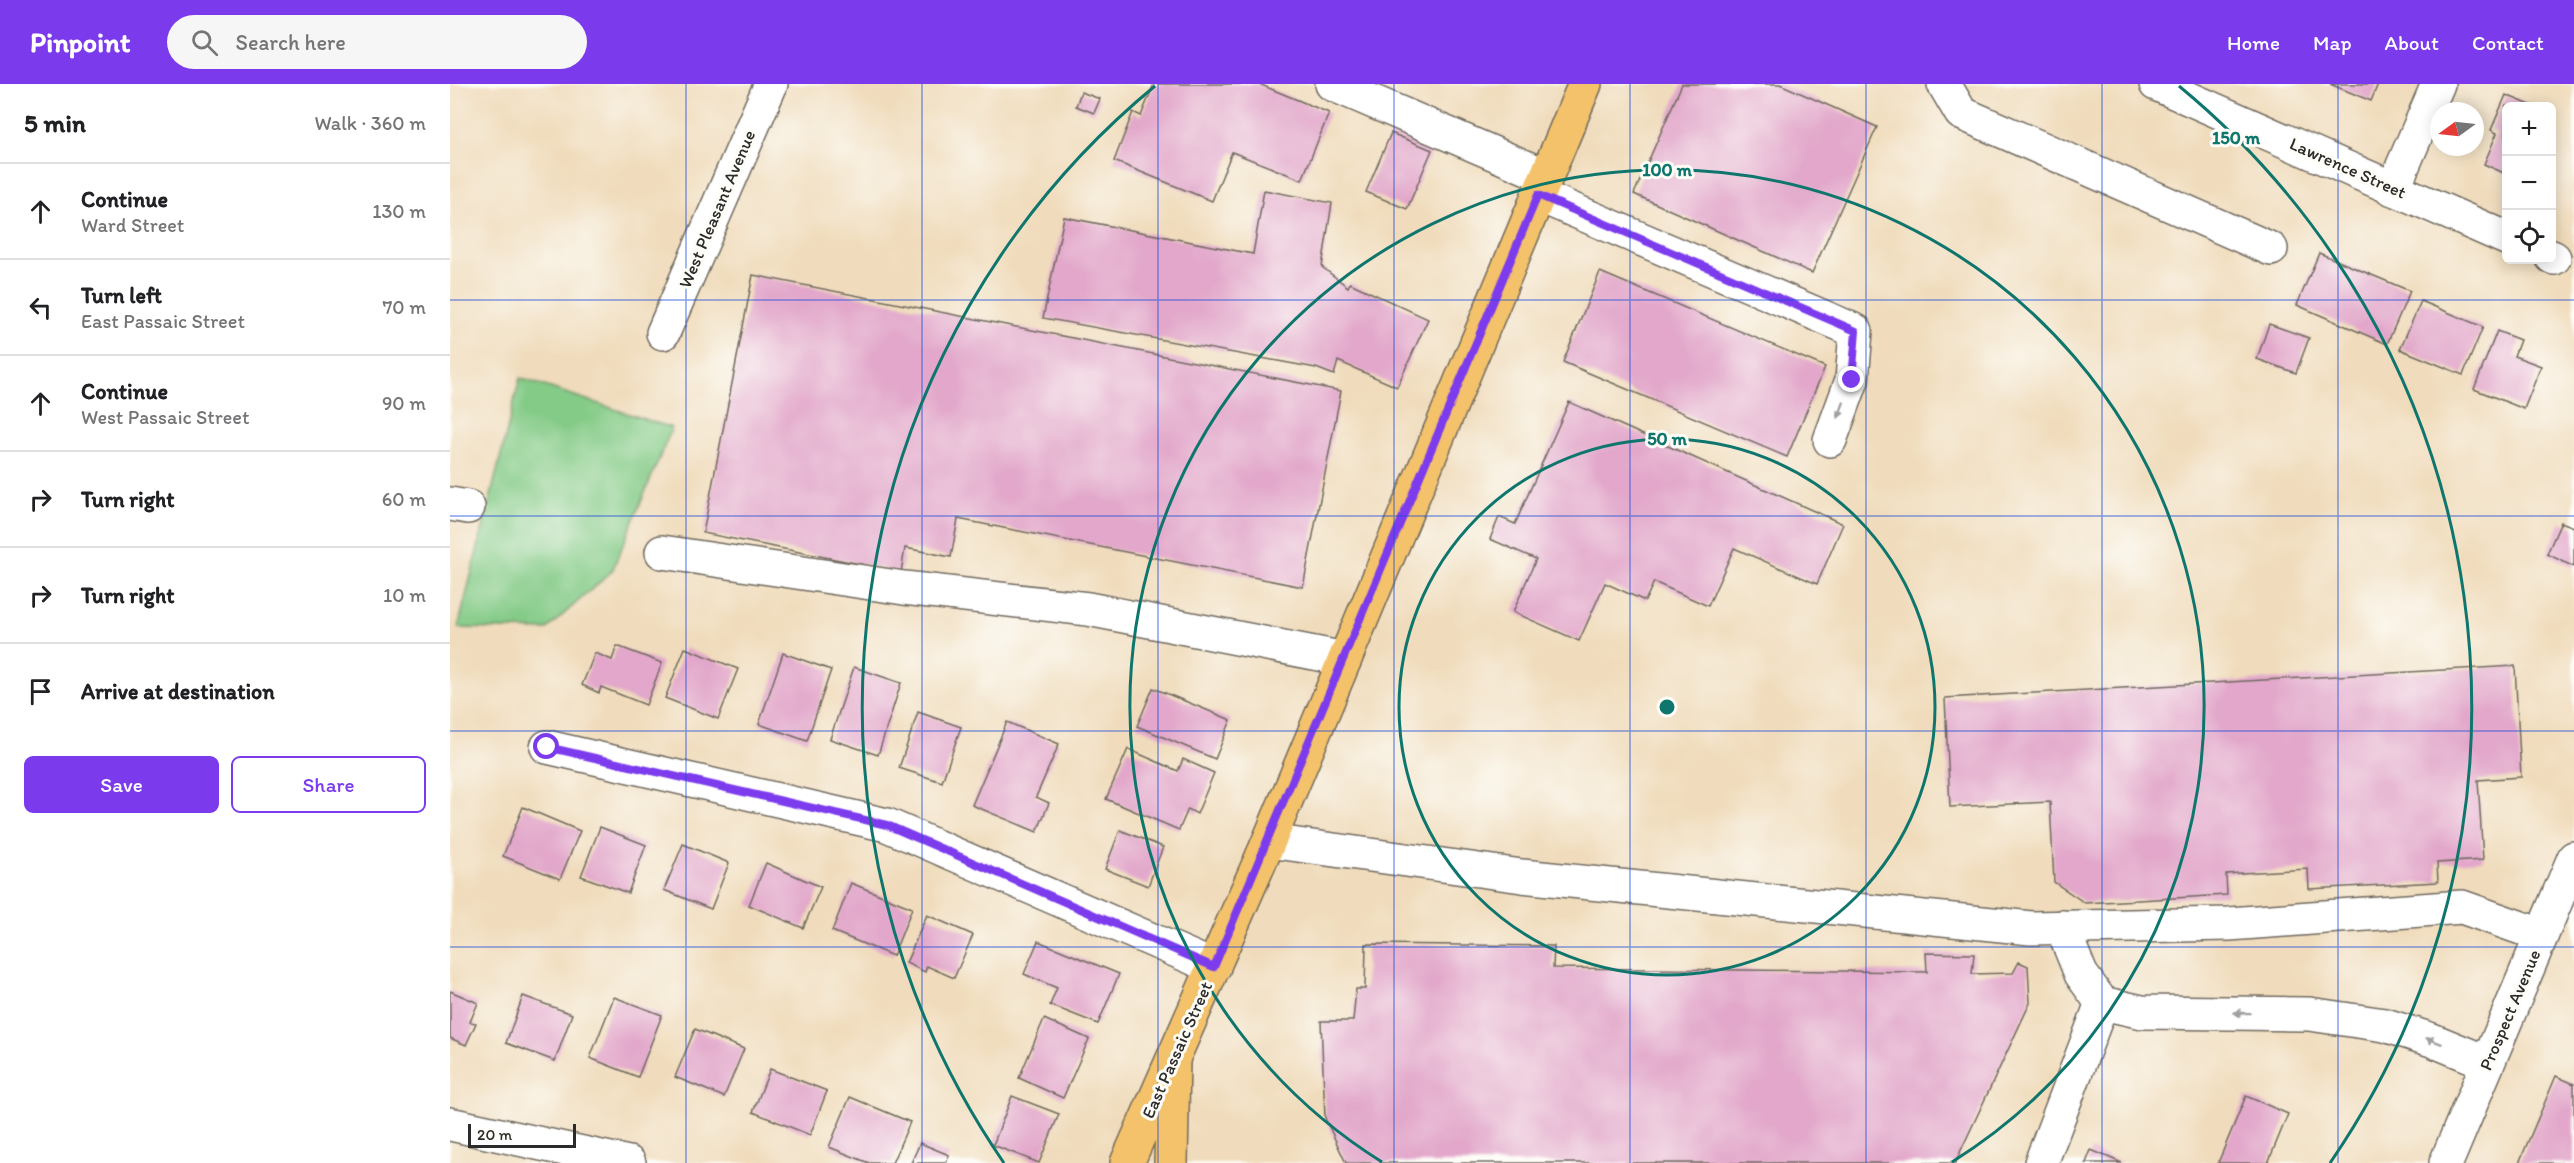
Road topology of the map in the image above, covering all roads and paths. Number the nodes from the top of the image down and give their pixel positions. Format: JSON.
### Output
{"nodes":[{"id":1,"x":771,"y":84,"type":"edge"},
{"id":2,"x":1332,"y":84,"type":"edge"},
{"id":3,"x":1585,"y":84,"type":"edge"},
{"id":4,"x":1944,"y":84,"type":"edge"},
{"id":5,"x":2156,"y":84,"type":"edge"},
{"id":6,"x":2438,"y":84,"type":"edge"},
{"id":7,"x":1542,"y":186,"type":"junction"},
{"id":8,"x":2393,"y":189,"type":"junction"},
{"id":9,"x":2502,"y":236,"type":"edge"},
{"id":10,"x":2271,"y":249,"type":"dead end"},
{"id":11,"x":663,"y":333,"type":"dead end"},
{"id":12,"x":1830,"y":440,"type":"dead end"},
{"id":13,"x":662,"y":552,"type":"dead end"},
{"id":14,"x":1349,"y":649,"type":"junction"},
{"id":15,"x":547,"y":747,"type":"dead end"},
{"id":16,"x":1269,"y":841,"type":"junction"},
{"id":17,"x":2574,"y":858,"type":"edge"},
{"id":18,"x":2062,"y":927,"type":"junction"},
{"id":19,"x":2541,"y":935,"type":"junction"},
{"id":20,"x":1214,"y":967,"type":"junction"},
{"id":21,"x":2102,"y":1003,"type":"junction"},
{"id":22,"x":1173,"y":1060,"type":"junction"},
{"id":23,"x":2488,"y":1063,"type":"junction"},
{"id":24,"x":450,"y":1124,"type":"edge"},
{"id":25,"x":629,"y":1163,"type":"edge"},
{"id":26,"x":1127,"y":1163,"type":"edge"},
{"id":27,"x":1171,"y":1163,"type":"edge"},
{"id":28,"x":2041,"y":1163,"type":"edge"},
{"id":29,"x":2446,"y":1163,"type":"edge"}],
"edges":[{"from":1,"to":11,"type":"street","name":"West Pleasant Avenue"},
{"from":2,"to":7,"type":"street"},
{"from":3,"to":7,"type":"main road","name":"East Passaic Street"},
{"from":4,"to":10,"type":"street"},
{"from":5,"to":8,"type":"street","name":"Lawrence Street"},
{"from":6,"to":8,"type":"street"},
{"from":7,"to":12,"type":"street","one_way":true},
{"from":7,"to":14,"type":"main road","name":"East Passaic Street"},
{"from":8,"to":9,"type":"street","name":"Lawrence Street"},
{"from":13,"to":14,"type":"street"},
{"from":14,"to":16,"type":"main road","name":"East Passaic Street"},
{"from":15,"to":20,"type":"street"},
{"from":16,"to":18,"type":"street"},
{"from":16,"to":20,"type":"main road","name":"East Passaic Street"},
{"from":17,"to":19,"type":"street","name":"Prospect Avenue"},
{"from":18,"to":19,"type":"street"},
{"from":18,"to":21,"type":"street"},
{"from":19,"to":23,"type":"street","name":"Prospect Avenue"},
{"from":20,"to":22,"type":"main road","name":"East Passaic Street"},
{"from":23,"to":21,"type":"street","one_way":true},
{"from":21,"to":28,"type":"street"},
{"from":22,"to":26,"type":"main road","name":"East Passaic Street"},
{"from":22,"to":27,"type":"main road"},
{"from":23,"to":29,"type":"street","name":"Prospect Avenue"},
{"from":24,"to":25,"type":"street"}]}
